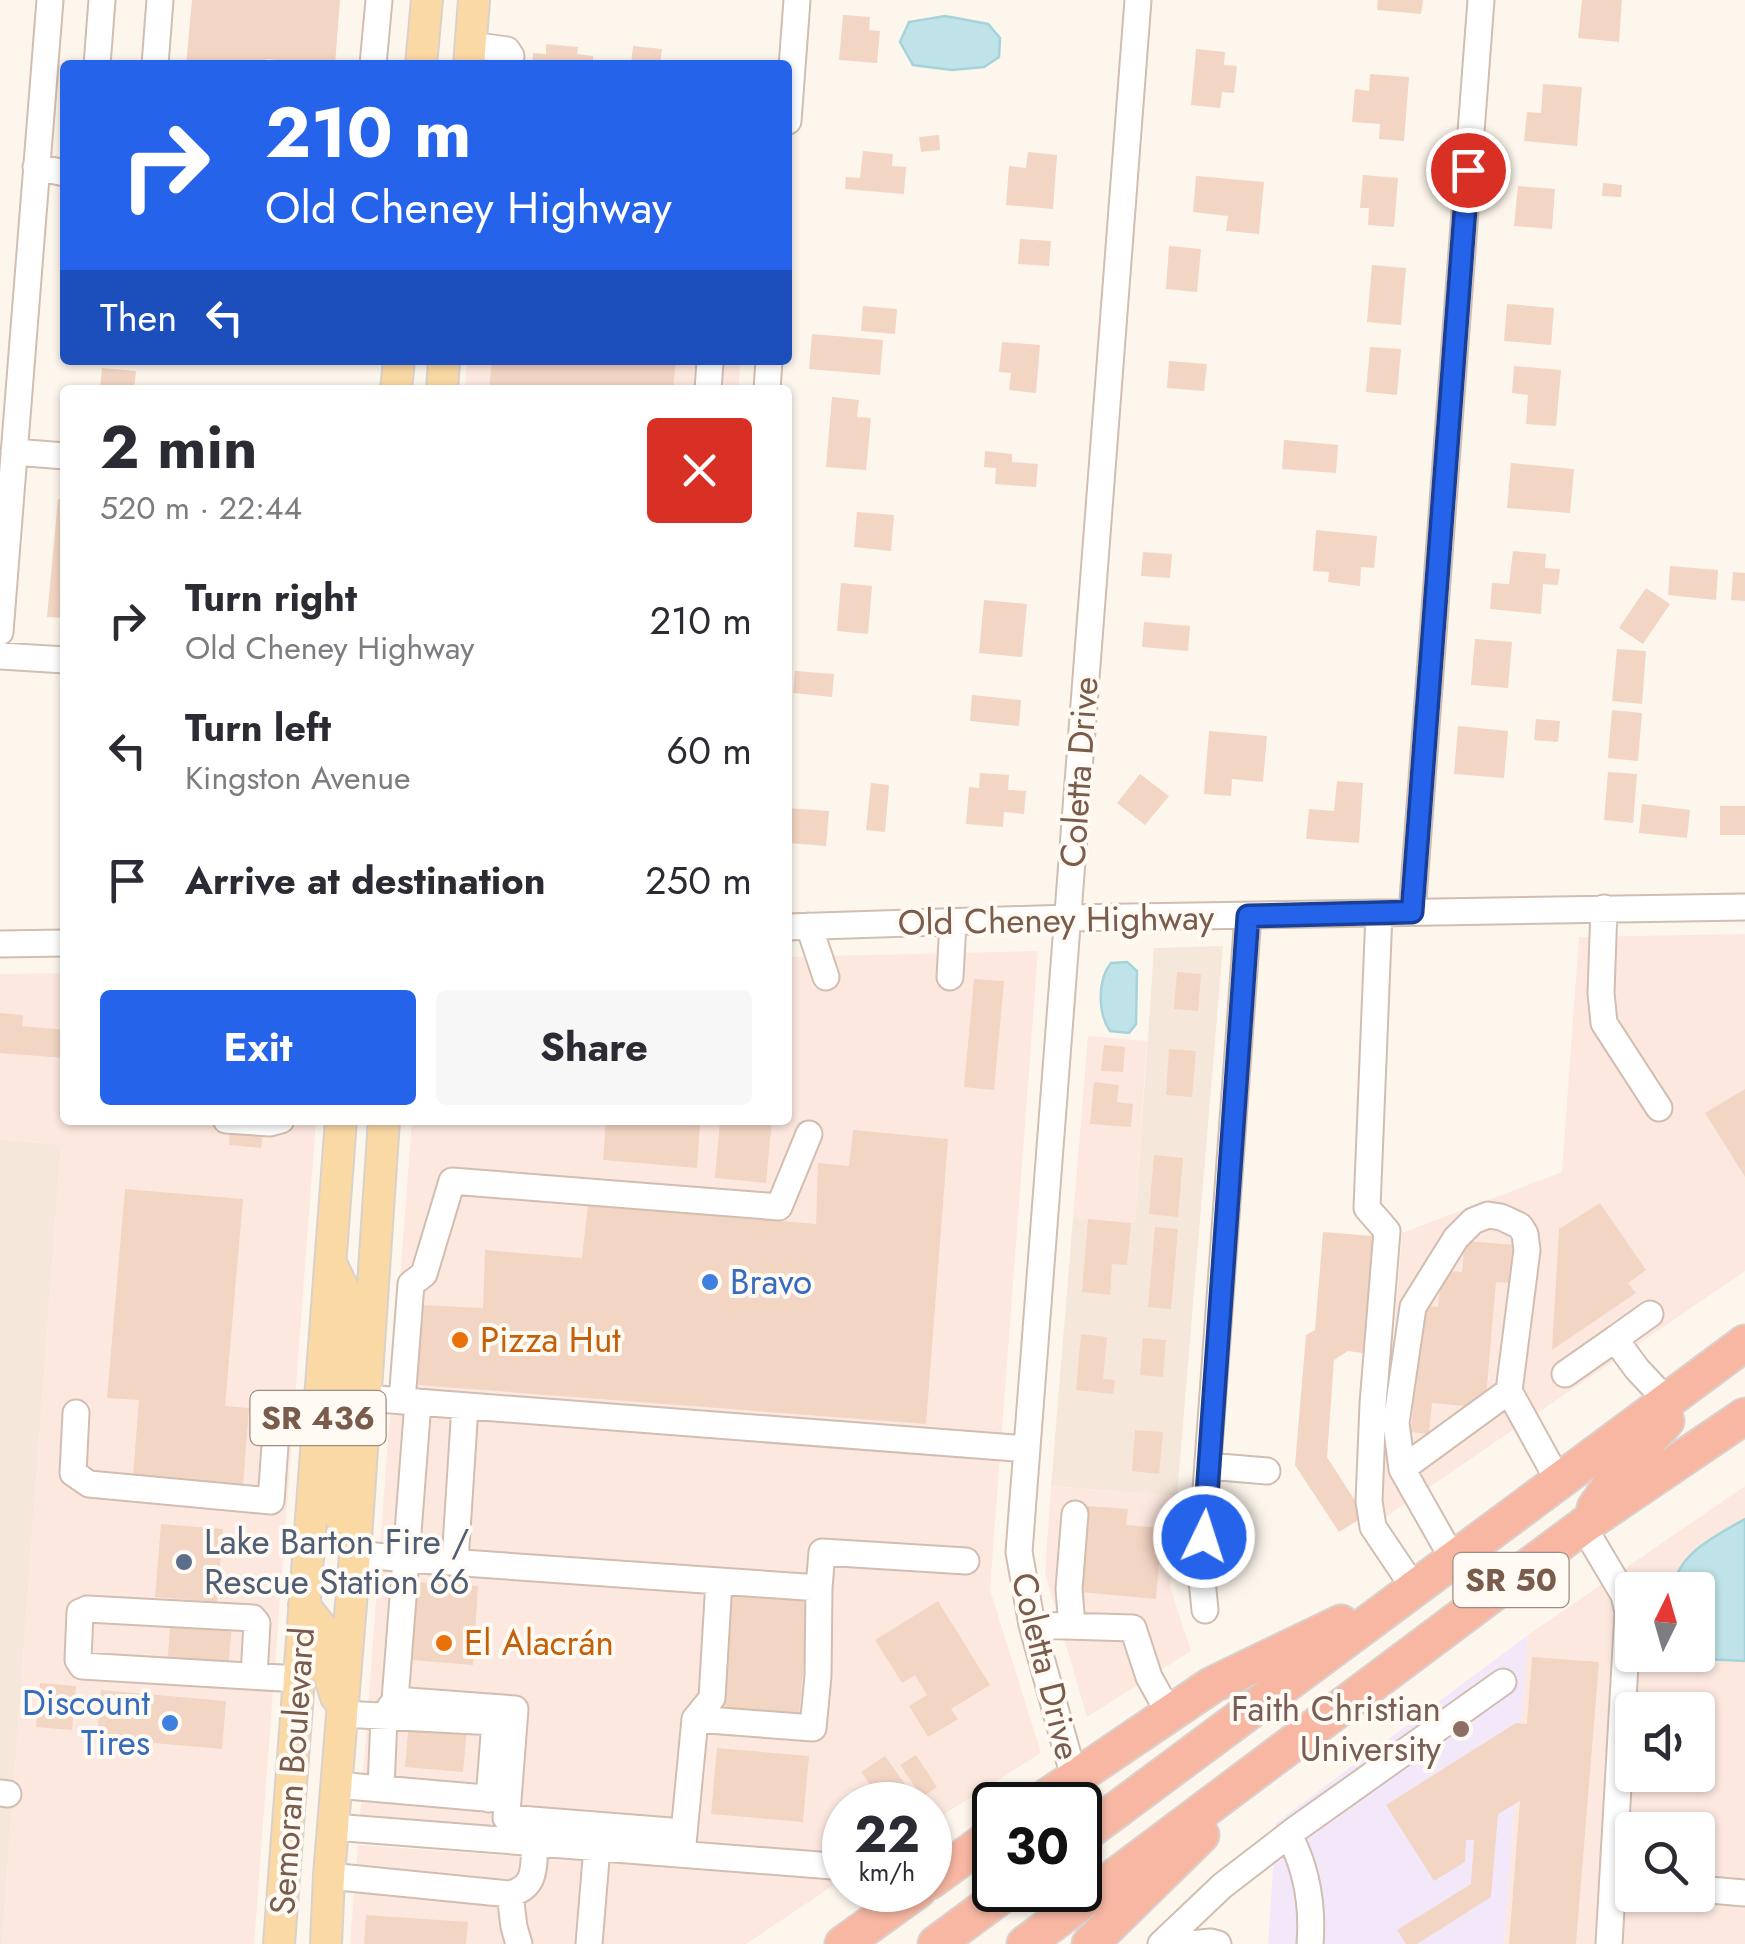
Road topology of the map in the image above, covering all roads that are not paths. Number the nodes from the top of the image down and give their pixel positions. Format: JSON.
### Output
{"nodes":[{"id":1,"x":50,"y":0,"type":"edge"},
{"id":2,"x":102,"y":0,"type":"edge"},
{"id":3,"x":160,"y":0,"type":"edge"},
{"id":4,"x":378,"y":0,"type":"edge"},
{"id":5,"x":427,"y":0,"type":"edge"},
{"id":6,"x":474,"y":0,"type":"edge"},
{"id":7,"x":797,"y":0,"type":"edge"},
{"id":8,"x":1138,"y":0,"type":"edge"},
{"id":9,"x":1481,"y":0,"type":"edge"},
{"id":10,"x":470,"y":55,"type":"edge"},
{"id":11,"x":97,"y":60,"type":"edge"},
{"id":12,"x":155,"y":60,"type":"edge"},
{"id":13,"x":373,"y":60,"type":"edge"},
{"id":14,"x":422,"y":60,"type":"edge"},
{"id":15,"x":511,"y":60,"type":"edge"},
{"id":16,"x":792,"y":67,"type":"edge"},
{"id":17,"x":52,"y":125,"type":"edge"},
{"id":18,"x":36,"y":167,"type":"junction"},
{"id":19,"x":60,"y":171,"type":"edge"},
{"id":20,"x":14,"y":452,"type":"junction"},
{"id":21,"x":60,"y":456,"type":"edge"},
{"id":22,"x":0,"y":632,"type":"edge"},
{"id":23,"x":0,"y":656,"type":"edge"},
{"id":24,"x":60,"y":660,"type":"edge"},
{"id":25,"x":1745,"y":907,"type":"edge"},
{"id":26,"x":1604,"y":908,"type":"junction"},
{"id":27,"x":1412,"y":912,"type":"junction"},
{"id":28,"x":1379,"y":913,"type":"junction"},
{"id":29,"x":1248,"y":916,"type":"junction"},
{"id":30,"x":1068,"y":918,"type":"junction"},
{"id":31,"x":954,"y":922,"type":"junction"},
{"id":32,"x":798,"y":926,"type":"edge"},
{"id":33,"x":60,"y":943,"type":"edge"},
{"id":34,"x":0,"y":944,"type":"edge"},
{"id":35,"x":826,"y":977,"type":"dead end"},
{"id":36,"x":950,"y":977,"type":"dead end"},
{"id":37,"x":1659,"y":1108,"type":"dead end"},
{"id":38,"x":341,"y":1125,"type":"edge"},
{"id":39,"x":384,"y":1125,"type":"edge"},
{"id":40,"x":809,"y":1134,"type":"dead end"},
{"id":41,"x":330,"y":1260,"type":"junction"},
{"id":42,"x":1650,"y":1314,"type":"dead end"},
{"id":43,"x":1615,"y":1340,"type":"junction"},
{"id":44,"x":1735,"y":1351,"type":"edge"},
{"id":45,"x":1565,"y":1374,"type":"dead end"},
{"id":46,"x":1509,"y":1392,"type":"junction"},
{"id":47,"x":364,"y":1398,"type":"junction"},
{"id":48,"x":410,"y":1401,"type":"junction"},
{"id":49,"x":1666,"y":1401,"type":"junction"},
{"id":50,"x":465,"y":1406,"type":"junction"},
{"id":51,"x":76,"y":1413,"type":"dead end"},
{"id":52,"x":1745,"y":1416,"type":"edge"},
{"id":53,"x":275,"y":1445,"type":"dead end"},
{"id":54,"x":1027,"y":1449,"type":"junction"},
{"id":55,"x":1208,"y":1466,"type":"junction"},
{"id":56,"x":1402,"y":1469,"type":"junction"},
{"id":57,"x":1267,"y":1471,"type":"dead end"},
{"id":58,"x":1558,"y":1480,"type":"junction"},
{"id":59,"x":272,"y":1486,"type":"junction"},
{"id":60,"x":312,"y":1489,"type":"junction"},
{"id":61,"x":1075,"y":1514,"type":"dead end"},
{"id":62,"x":1583,"y":1526,"type":"junction"},
{"id":63,"x":355,"y":1554,"type":"junction"},
{"id":64,"x":406,"y":1559,"type":"junction"},
{"id":65,"x":1453,"y":1560,"type":"junction"},
{"id":66,"x":966,"y":1561,"type":"dead end"},
{"id":67,"x":454,"y":1562,"type":"junction"},
{"id":68,"x":719,"y":1581,"type":"junction"},
{"id":69,"x":819,"y":1588,"type":"junction"},
{"id":70,"x":1414,"y":1588,"type":"junction"},
{"id":71,"x":304,"y":1605,"type":"junction"},
{"id":72,"x":1205,"y":1610,"type":"dead end"},
{"id":73,"x":1032,"y":1626,"type":"junction"},
{"id":74,"x":1072,"y":1626,"type":"junction"},
{"id":75,"x":254,"y":1676,"type":"junction"},
{"id":76,"x":298,"y":1679,"type":"junction"},
{"id":77,"x":1503,"y":1682,"type":"dead end"},
{"id":78,"x":389,"y":1708,"type":"junction"},
{"id":79,"x":1169,"y":1713,"type":"junction"},
{"id":80,"x":342,"y":1714,"type":"junction"},
{"id":81,"x":695,"y":1720,"type":"junction"},
{"id":82,"x":1283,"y":1753,"type":"junction"},
{"id":83,"x":1074,"y":1777,"type":"junction"},
{"id":84,"x":1067,"y":1782,"type":"edge"},
{"id":85,"x":336,"y":1785,"type":"junction"},
{"id":86,"x":380,"y":1789,"type":"junction"},
{"id":87,"x":498,"y":1800,"type":"junction"},
{"id":88,"x":1624,"y":1812,"type":"edge"},
{"id":89,"x":1102,"y":1821,"type":"edge"},
{"id":90,"x":333,"y":1827,"type":"junction"},
{"id":91,"x":1288,"y":1835,"type":"junction"},
{"id":92,"x":535,"y":1842,"type":"junction"},
{"id":93,"x":682,"y":1843,"type":"junction"},
{"id":94,"x":597,"y":1847,"type":"junction"},
{"id":95,"x":822,"y":1864,"type":"edge"},
{"id":96,"x":328,"y":1876,"type":"junction"},
{"id":97,"x":1715,"y":1891,"type":"edge"},
{"id":98,"x":1745,"y":1893,"type":"edge"},
{"id":99,"x":510,"y":1894,"type":"junction"},
{"id":100,"x":879,"y":1912,"type":"edge"},
{"id":101,"x":979,"y":1912,"type":"edge"},
{"id":102,"x":1616,"y":1912,"type":"edge"},
{"id":103,"x":279,"y":1944,"type":"edge"},
{"id":104,"x":326,"y":1944,"type":"edge"},
{"id":105,"x":520,"y":1944,"type":"edge"},
{"id":106,"x":589,"y":1944,"type":"edge"},
{"id":107,"x":842,"y":1944,"type":"edge"},
{"id":108,"x":936,"y":1944,"type":"edge"},
{"id":109,"x":1025,"y":1944,"type":"edge"},
{"id":110,"x":1090,"y":1944,"type":"edge"},
{"id":111,"x":1160,"y":1944,"type":"edge"},
{"id":112,"x":1190,"y":1944,"type":"edge"},
{"id":113,"x":1218,"y":1944,"type":"edge"},
{"id":114,"x":1310,"y":1944,"type":"edge"},
{"id":115,"x":1609,"y":1944,"type":"edge"}],
"edges":[{"from":1,"to":17,"type":"street"},
{"from":2,"to":11,"type":"street"},
{"from":3,"to":12,"type":"street"},
{"from":4,"to":13,"type":"street"},
{"from":5,"to":14,"type":"main road"},
{"from":6,"to":10,"type":"main road"},
{"from":7,"to":16,"type":"street"},
{"from":8,"to":30,"type":"street","name":"Coletta Drive"},
{"from":9,"to":27,"type":"street"},
{"from":10,"to":15,"type":"street"},
{"from":17,"to":18,"type":"street"},
{"from":18,"to":19,"type":"street"},
{"from":18,"to":20,"type":"street"},
{"from":20,"to":21,"type":"street"},
{"from":20,"to":22,"type":"street"},
{"from":23,"to":24,"type":"street"},
{"from":25,"to":26,"type":"street","name":"Old Cheney Highway"},
{"from":26,"to":27,"type":"street","name":"Old Cheney Highway"},
{"from":26,"to":37,"type":"street"},
{"from":27,"to":28,"type":"street","name":"Old Cheney Highway"},
{"from":28,"to":29,"type":"street","name":"Old Cheney Highway"},
{"from":28,"to":70,"type":"street"},
{"from":29,"to":30,"type":"street","name":"Old Cheney Highway"},
{"from":29,"to":55,"type":"street"},
{"from":30,"to":31,"type":"street","name":"Old Cheney Highway"},
{"from":30,"to":54,"type":"street","name":"Coletta Drive"},
{"from":31,"to":32,"type":"street","name":"Old Cheney Highway"},
{"from":31,"to":36,"type":"street"},
{"from":32,"to":35,"type":"street"},
{"from":33,"to":34,"type":"street"},
{"from":38,"to":41,"type":"main road","name":"Semoran Boulevard","number":"SR 436"},
{"from":39,"to":47,"type":"main road","name":"Semoran Boulevard","number":"SR 436"},
{"from":40,"to":48,"type":"street"},
{"from":41,"to":60,"type":"main road","name":"Semoran Boulevard","number":"SR 436"},
{"from":41,"to":63,"type":"main road"},
{"from":42,"to":43,"type":"street"},
{"from":43,"to":45,"type":"street"},
{"from":43,"to":49,"type":"street"},
{"from":44,"to":49,"type":"highway","number":"SR 50"},
{"from":44,"to":62,"type":"highway"},
{"from":46,"to":56,"type":"street"},
{"from":46,"to":56,"type":"street"},
{"from":46,"to":58,"type":"street"},
{"from":47,"to":48,"type":"street"},
{"from":47,"to":63,"type":"main road","name":"Semoran Boulevard","number":"SR 436"},
{"from":48,"to":50,"type":"street"},
{"from":48,"to":64,"type":"street"},
{"from":49,"to":58,"type":"highway","number":"SR 50"},
{"from":50,"to":54,"type":"street"},
{"from":50,"to":67,"type":"street"},
{"from":51,"to":59,"type":"street"},
{"from":52,"to":62,"type":"highway","number":"SR 50"},
{"from":53,"to":59,"type":"street"},
{"from":54,"to":73,"type":"street","name":"Coletta Drive"},
{"from":55,"to":57,"type":"street"},
{"from":55,"to":72,"type":"street"},
{"from":56,"to":65,"type":"street"},
{"from":58,"to":65,"type":"highway","number":"SR 50"},
{"from":59,"to":60,"type":"street"},
{"from":60,"to":71,"type":"main road","name":"Semoran Boulevard","number":"SR 436"},
{"from":61,"to":74,"type":"street"},
{"from":62,"to":82,"type":"highway","number":"SR 50"},
{"from":62,"to":88,"type":"street"},
{"from":63,"to":64,"type":"street"},
{"from":63,"to":80,"type":"main road","name":"Semoran Boulevard","number":"SR 436"},
{"from":64,"to":67,"type":"street"},
{"from":64,"to":78,"type":"street"},
{"from":65,"to":70,"type":"highway","number":"SR 50"},
{"from":66,"to":69,"type":"street"},
{"from":67,"to":68,"type":"street"},
{"from":68,"to":69,"type":"street"},
{"from":68,"to":81,"type":"street"},
{"from":69,"to":81,"type":"street"},
{"from":70,"to":79,"type":"highway"},
{"from":70,"to":89,"type":"highway","number":"SR 50"},
{"from":71,"to":76,"type":"main road","name":"Semoran Boulevard","number":"SR 436"},
{"from":71,"to":80,"type":"main road"},
{"from":73,"to":74,"type":"street"},
{"from":73,"to":83,"type":"street","name":"Coletta Drive"},
{"from":74,"to":79,"type":"street"},
{"from":75,"to":75,"type":"street"},
{"from":75,"to":76,"type":"street"},
{"from":76,"to":103,"type":"main road","name":"Semoran Boulevard","number":"SR 436"},
{"from":77,"to":91,"type":"street"},
{"from":78,"to":80,"type":"street"},
{"from":78,"to":86,"type":"street"},
{"from":78,"to":87,"type":"street"},
{"from":79,"to":83,"type":"highway"},
{"from":80,"to":85,"type":"main road","name":"Semoran Boulevard","number":"SR 436"},
{"from":81,"to":93,"type":"street"},
{"from":82,"to":109,"type":"highway","number":"SR 50"},
{"from":82,"to":110,"type":"highway"},
{"from":83,"to":84,"type":"highway"},
{"from":85,"to":86,"type":"street"},
{"from":85,"to":90,"type":"main road","name":"Semoran Boulevard","number":"SR 436"},
{"from":86,"to":87,"type":"street"},
{"from":87,"to":93,"type":"street"},
{"from":90,"to":92,"type":"street"},
{"from":90,"to":96,"type":"main road","name":"Semoran Boulevard","number":"SR 436"},
{"from":91,"to":111,"type":"street"},
{"from":91,"to":114,"type":"street"},
{"from":92,"to":94,"type":"street"},
{"from":92,"to":99,"type":"street"},
{"from":93,"to":94,"type":"street"},
{"from":93,"to":95,"type":"street"},
{"from":94,"to":106,"type":"street"},
{"from":96,"to":99,"type":"street"},
{"from":96,"to":104,"type":"main road","name":"Semoran Boulevard","number":"SR 436"},
{"from":97,"to":98,"type":"street"},
{"from":99,"to":105,"type":"street"},
{"from":100,"to":107,"type":"highway"},
{"from":101,"to":108,"type":"highway"},
{"from":102,"to":115,"type":"street"},
{"from":112,"to":113,"type":"street"}]}
